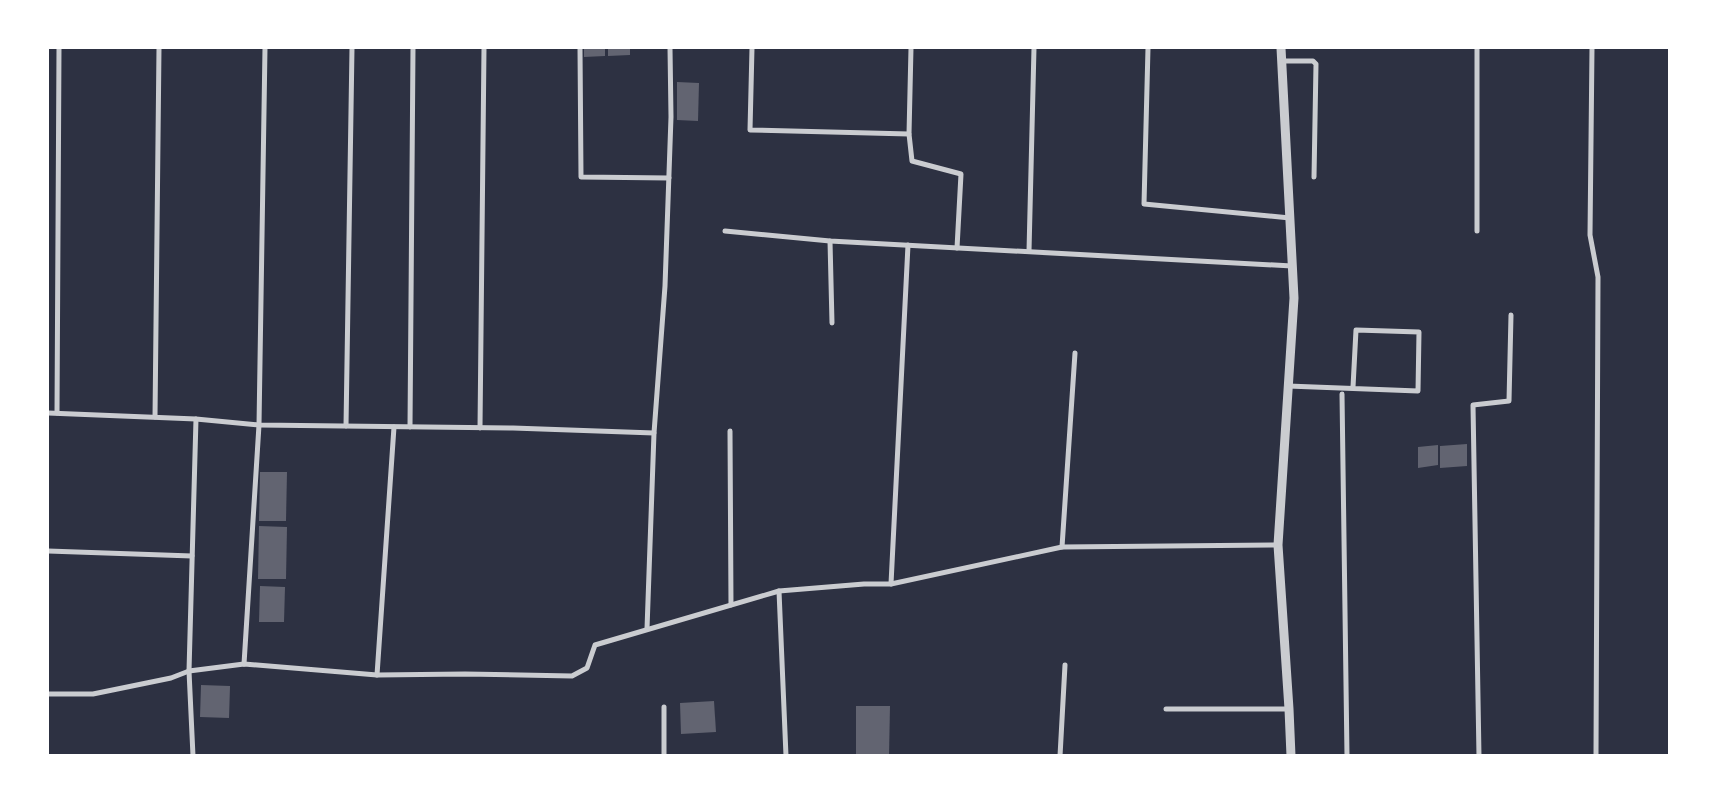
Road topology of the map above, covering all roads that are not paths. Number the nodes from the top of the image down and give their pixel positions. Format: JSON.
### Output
{"nodes":[{"id":1,"x":59,"y":48,"type":"edge"},
{"id":2,"x":159,"y":48,"type":"edge"},
{"id":3,"x":265,"y":48,"type":"edge"},
{"id":4,"x":352,"y":48,"type":"edge"},
{"id":5,"x":414,"y":48,"type":"edge"},
{"id":6,"x":484,"y":48,"type":"edge"},
{"id":7,"x":580,"y":48,"type":"edge"},
{"id":8,"x":670,"y":48,"type":"edge"},
{"id":9,"x":752,"y":48,"type":"edge"},
{"id":10,"x":911,"y":48,"type":"edge"},
{"id":11,"x":1034,"y":48,"type":"edge"},
{"id":12,"x":1148,"y":48,"type":"edge"},
{"id":13,"x":1280,"y":48,"type":"edge"},
{"id":14,"x":1477,"y":48,"type":"edge"},
{"id":15,"x":1592,"y":48,"type":"edge"},
{"id":16,"x":1281,"y":61,"type":"junction"},
{"id":17,"x":909,"y":134,"type":"junction"},
{"id":18,"x":1314,"y":177,"type":"dead end"},
{"id":19,"x":669,"y":178,"type":"junction"},
{"id":20,"x":1290,"y":218,"type":"junction"},
{"id":21,"x":725,"y":231,"type":"dead end"},
{"id":22,"x":1477,"y":231,"type":"dead end"},
{"id":23,"x":830,"y":241,"type":"junction"},
{"id":24,"x":908,"y":245,"type":"junction"},
{"id":25,"x":957,"y":248,"type":"junction"},
{"id":26,"x":1029,"y":251,"type":"junction"},
{"id":27,"x":1292,"y":266,"type":"junction"},
{"id":28,"x":1511,"y":315,"type":"dead end"},
{"id":29,"x":832,"y":322,"type":"dead end"},
{"id":30,"x":1075,"y":353,"type":"dead end"},
{"id":31,"x":1288,"y":386,"type":"junction"},
{"id":32,"x":1353,"y":387,"type":"junction"},
{"id":33,"x":1342,"y":394,"type":"dead end"},
{"id":34,"x":48,"y":413,"type":"edge"},
{"id":35,"x":57,"y":413,"type":"junction"},
{"id":36,"x":155,"y":418,"type":"junction"},
{"id":37,"x":196,"y":419,"type":"junction"},
{"id":38,"x":259,"y":426,"type":"junction"},
{"id":39,"x":346,"y":426,"type":"junction"},
{"id":40,"x":394,"y":427,"type":"junction"},
{"id":41,"x":410,"y":427,"type":"junction"},
{"id":42,"x":480,"y":428,"type":"junction"},
{"id":43,"x":730,"y":431,"type":"dead end"},
{"id":44,"x":654,"y":433,"type":"junction"},
{"id":45,"x":1278,"y":545,"type":"junction"},
{"id":46,"x":1062,"y":547,"type":"junction"},
{"id":47,"x":48,"y":551,"type":"edge"},
{"id":48,"x":192,"y":556,"type":"junction"},
{"id":49,"x":891,"y":584,"type":"junction"},
{"id":50,"x":779,"y":591,"type":"junction"},
{"id":51,"x":731,"y":605,"type":"junction"},
{"id":52,"x":647,"y":629,"type":"junction"},
{"id":53,"x":244,"y":664,"type":"junction"},
{"id":54,"x":1065,"y":665,"type":"dead end"},
{"id":55,"x":189,"y":671,"type":"junction"},
{"id":56,"x":377,"y":675,"type":"junction"},
{"id":57,"x":48,"y":694,"type":"edge"},
{"id":58,"x":664,"y":707,"type":"dead end"},
{"id":59,"x":1166,"y":708,"type":"dead end"},
{"id":60,"x":1290,"y":709,"type":"junction"},
{"id":61,"x":193,"y":756,"type":"edge"},
{"id":62,"x":664,"y":756,"type":"edge"},
{"id":63,"x":786,"y":756,"type":"edge"},
{"id":64,"x":1060,"y":756,"type":"edge"},
{"id":65,"x":1291,"y":756,"type":"edge"},
{"id":66,"x":1347,"y":756,"type":"edge"},
{"id":67,"x":1479,"y":756,"type":"edge"},
{"id":68,"x":1596,"y":756,"type":"edge"}],
"edges":[{"from":1,"to":35,"type":"street"},
{"from":2,"to":36,"type":"street"},
{"from":3,"to":38,"type":"street"},
{"from":4,"to":39,"type":"street"},
{"from":5,"to":41,"type":"street"},
{"from":6,"to":42,"type":"street"},
{"from":7,"to":19,"type":"street"},
{"from":8,"to":19,"type":"street"},
{"from":9,"to":17,"type":"street"},
{"from":10,"to":17,"type":"street"},
{"from":11,"to":26,"type":"street"},
{"from":12,"to":20,"type":"street"},
{"from":13,"to":16,"type":"street"},
{"from":14,"to":22,"type":"street"},
{"from":15,"to":68,"type":"street"},
{"from":16,"to":18,"type":"street"},
{"from":16,"to":20,"type":"street"},
{"from":17,"to":25,"type":"street"},
{"from":19,"to":44,"type":"street"},
{"from":20,"to":27,"type":"street"},
{"from":21,"to":23,"type":"street"},
{"from":23,"to":24,"type":"street"},
{"from":23,"to":29,"type":"street"},
{"from":24,"to":25,"type":"street"},
{"from":24,"to":49,"type":"street"},
{"from":25,"to":26,"type":"street"},
{"from":26,"to":27,"type":"street"},
{"from":27,"to":31,"type":"street"},
{"from":28,"to":67,"type":"street"},
{"from":30,"to":46,"type":"street"},
{"from":31,"to":32,"type":"street"},
{"from":31,"to":45,"type":"street"},
{"from":32,"to":32,"type":"street"},
{"from":33,"to":66,"type":"street"},
{"from":34,"to":35,"type":"street"},
{"from":35,"to":36,"type":"street"},
{"from":36,"to":37,"type":"street"},
{"from":37,"to":38,"type":"street"},
{"from":37,"to":48,"type":"street"},
{"from":38,"to":39,"type":"street"},
{"from":38,"to":53,"type":"street"},
{"from":39,"to":40,"type":"street"},
{"from":40,"to":41,"type":"street"},
{"from":40,"to":56,"type":"street"},
{"from":41,"to":42,"type":"street"},
{"from":42,"to":44,"type":"street"},
{"from":43,"to":51,"type":"street"},
{"from":44,"to":52,"type":"street"},
{"from":45,"to":46,"type":"street"},
{"from":45,"to":60,"type":"street"},
{"from":46,"to":49,"type":"street"},
{"from":47,"to":48,"type":"street"},
{"from":48,"to":55,"type":"street"},
{"from":49,"to":50,"type":"street"},
{"from":50,"to":51,"type":"street"},
{"from":50,"to":63,"type":"street"},
{"from":51,"to":52,"type":"street"},
{"from":52,"to":56,"type":"street"},
{"from":53,"to":55,"type":"street"},
{"from":53,"to":56,"type":"street"},
{"from":54,"to":64,"type":"street"},
{"from":55,"to":57,"type":"street"},
{"from":55,"to":61,"type":"street"},
{"from":58,"to":62,"type":"street"},
{"from":59,"to":60,"type":"street"},
{"from":60,"to":65,"type":"street"}]}
